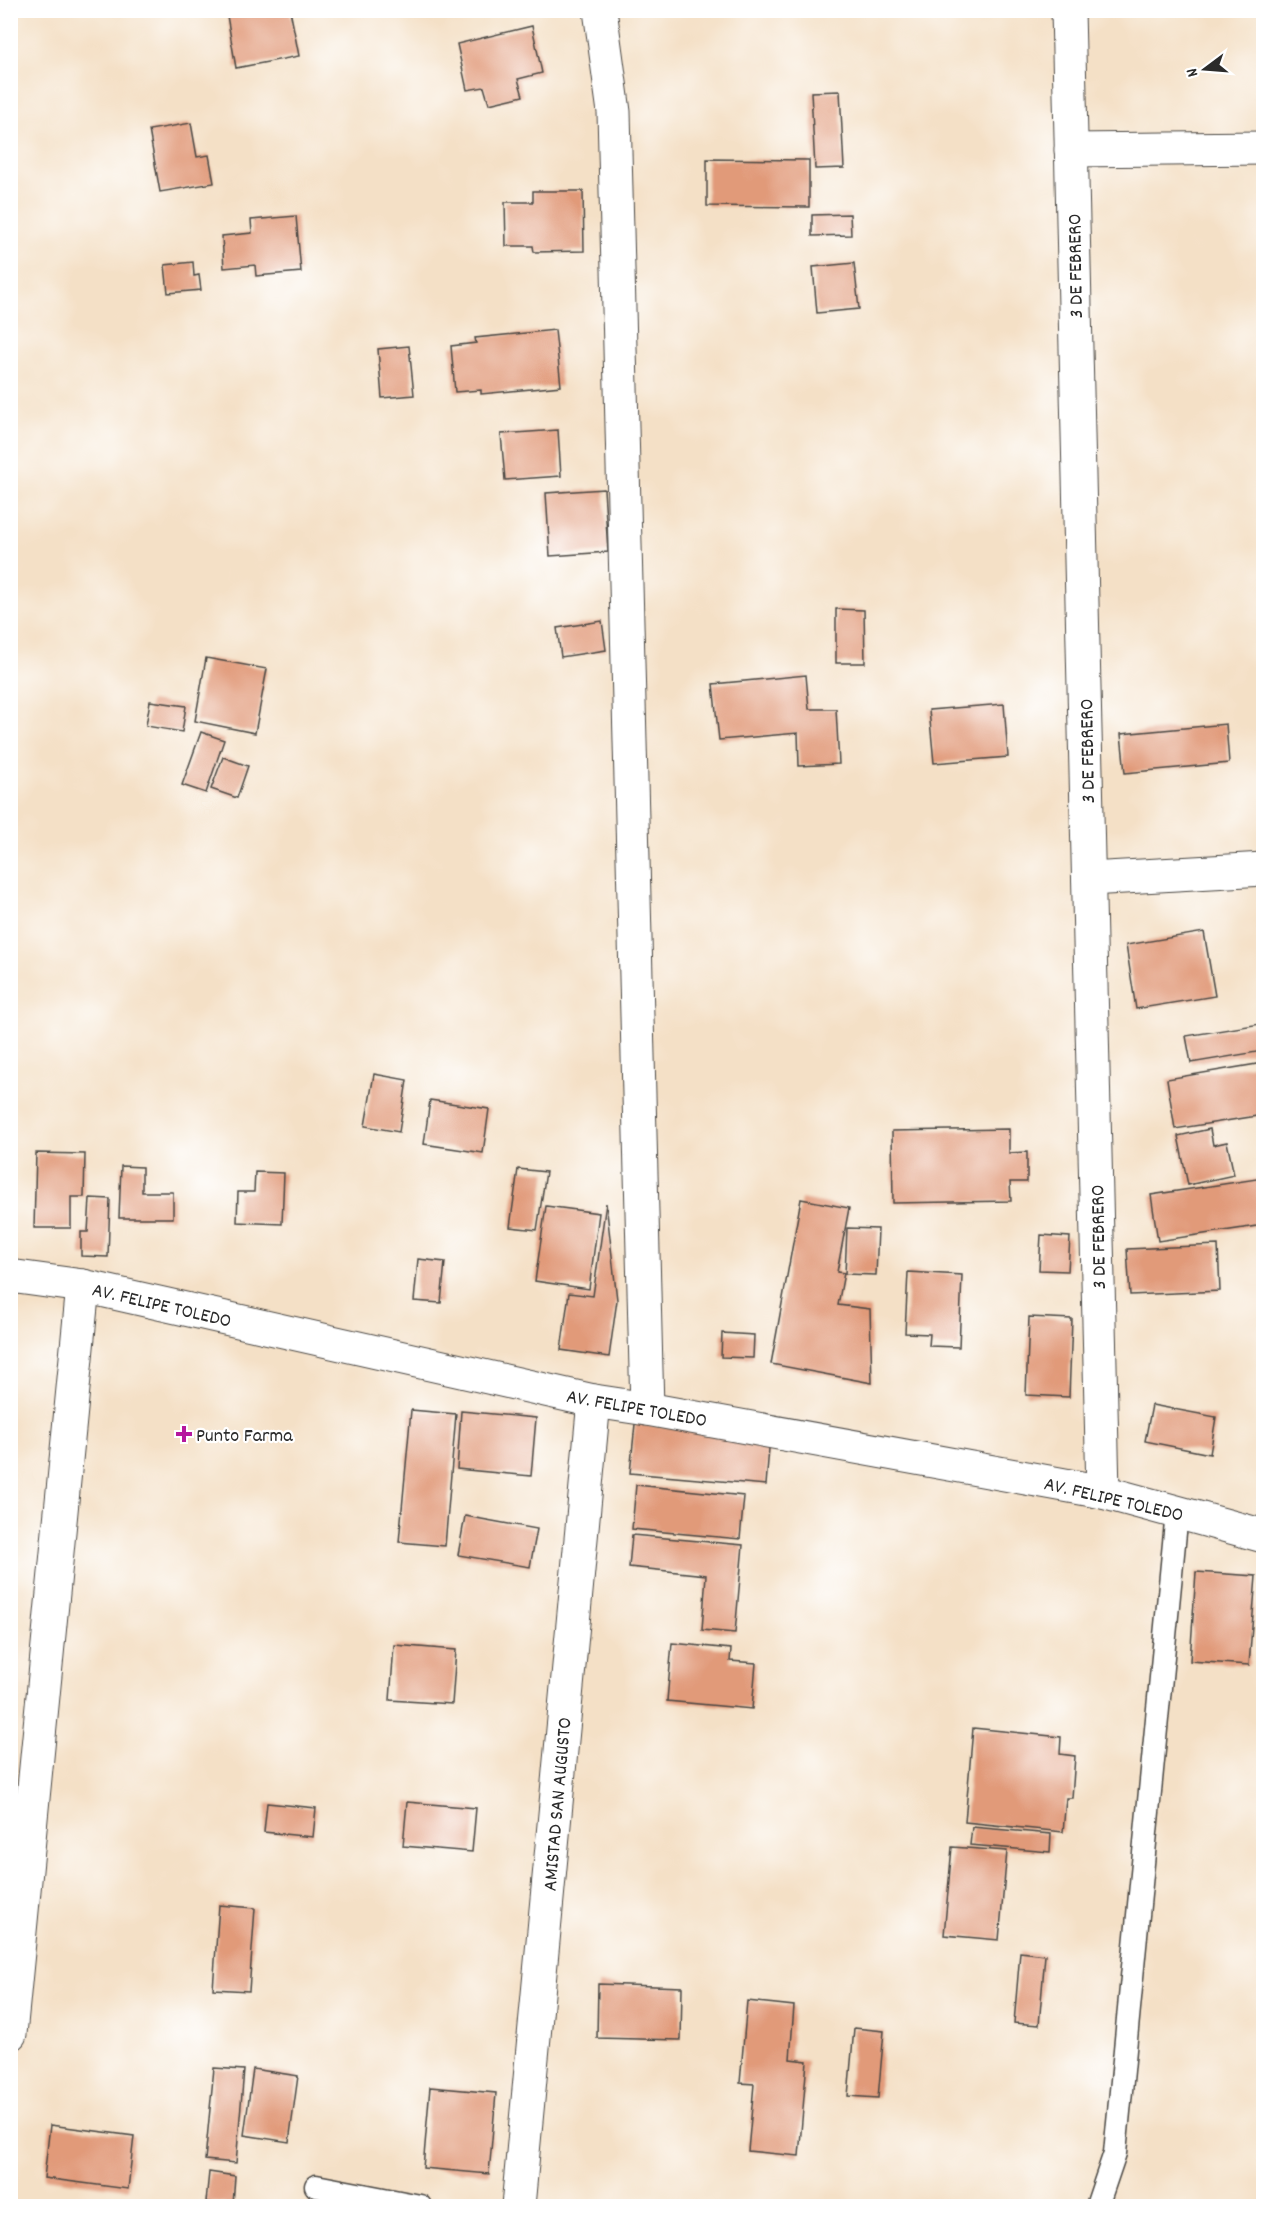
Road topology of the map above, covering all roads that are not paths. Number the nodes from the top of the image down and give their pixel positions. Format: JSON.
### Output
{"nodes":[{"id":1,"x":600,"y":10,"type":"edge"},
{"id":2,"x":1068,"y":10,"type":"edge"},
{"id":3,"x":1263,"y":148,"type":"edge"},
{"id":4,"x":1071,"y":150,"type":"junction"},
{"id":5,"x":1263,"y":869,"type":"edge"},
{"id":6,"x":1089,"y":879,"type":"junction"},
{"id":7,"x":10,"y":1276,"type":"edge"},
{"id":8,"x":82,"y":1286,"type":"junction"},
{"id":9,"x":594,"y":1401,"type":"junction"},
{"id":10,"x":647,"y":1408,"type":"junction"},
{"id":11,"x":1103,"y":1492,"type":"junction"},
{"id":12,"x":1178,"y":1512,"type":"junction"},
{"id":13,"x":1263,"y":1536,"type":"edge"},
{"id":14,"x":10,"y":2034,"type":"edge"},
{"id":15,"x":316,"y":2186,"type":"dead end"},
{"id":16,"x":420,"y":2206,"type":"edge"},
{"id":17,"x":518,"y":2206,"type":"edge"},
{"id":18,"x":1097,"y":2206,"type":"edge"}],
"edges":[{"from":1,"to":10,"type":"street"},
{"from":2,"to":4,"type":"street","name":"3 DE FEBRERO"},
{"from":3,"to":4,"type":"street"},
{"from":4,"to":6,"type":"street","name":"3 DE FEBRERO"},
{"from":5,"to":6,"type":"street"},
{"from":6,"to":11,"type":"street","name":"3 DE FEBRERO"},
{"from":7,"to":8,"type":"street","name":"AV. FELIPE TOLEDO"},
{"from":8,"to":9,"type":"street","name":"AV. FELIPE TOLEDO"},
{"from":8,"to":14,"type":"street"},
{"from":9,"to":10,"type":"street","name":"AV. FELIPE TOLEDO"},
{"from":9,"to":17,"type":"street","name":"AMISTAD SAN AUGUSTO"},
{"from":10,"to":11,"type":"street","name":"AV. FELIPE TOLEDO"},
{"from":11,"to":12,"type":"street","name":"AV. FELIPE TOLEDO"},
{"from":12,"to":13,"type":"street","name":"AV. FELIPE TOLEDO"},
{"from":12,"to":18,"type":"lane"},
{"from":15,"to":16,"type":"lane"}]}
